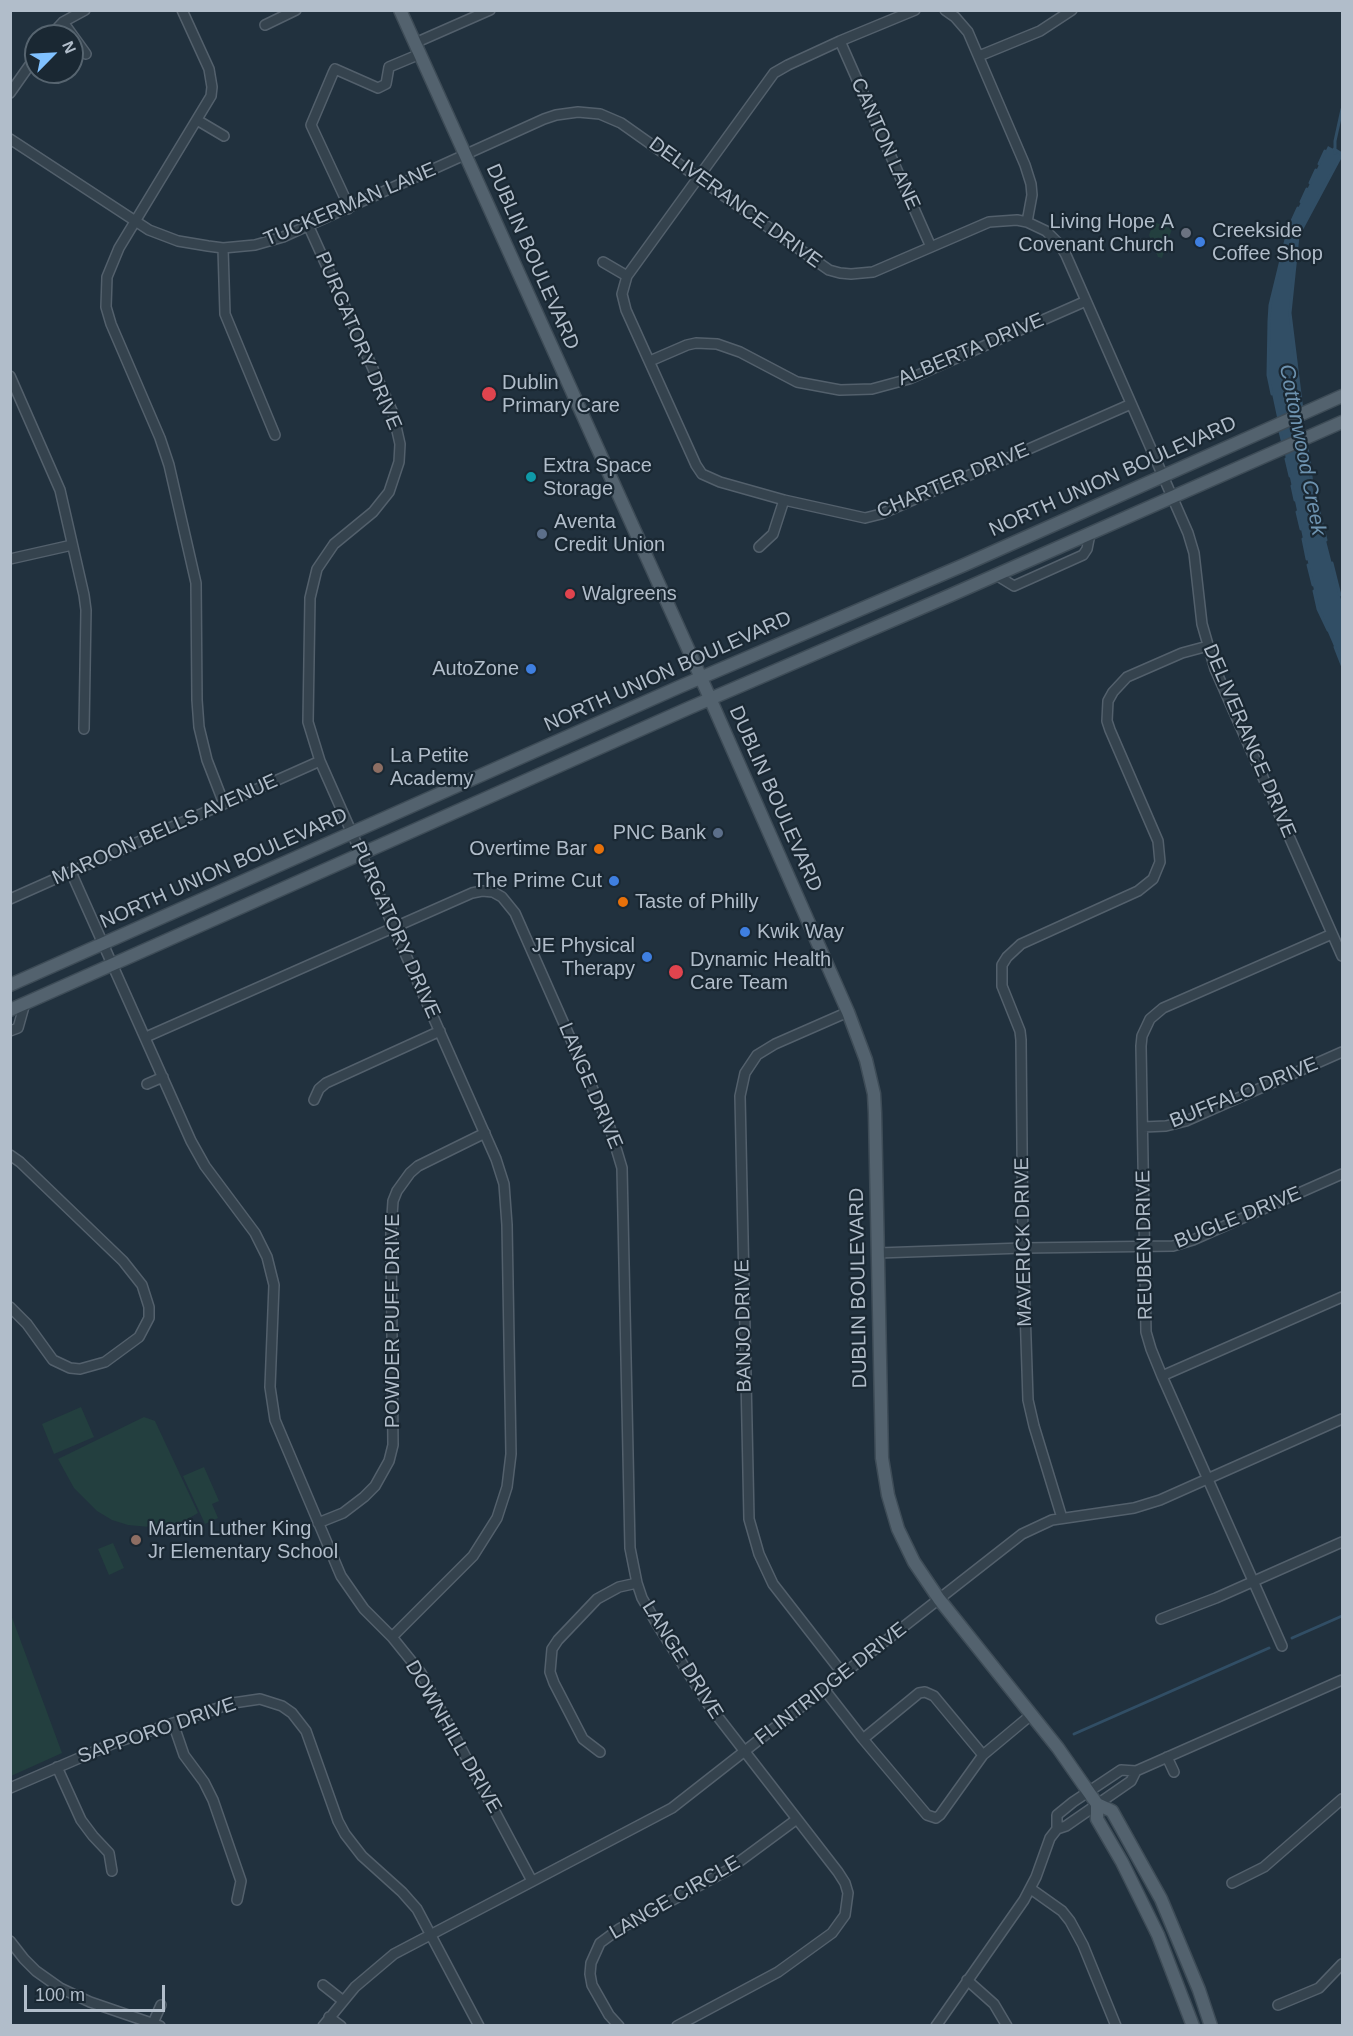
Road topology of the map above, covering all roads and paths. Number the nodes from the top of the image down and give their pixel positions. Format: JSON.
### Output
{"nodes":[{"id":1,"x":85,"y":10,"type":"edge"},
{"id":2,"x":182,"y":10,"type":"edge"},
{"id":3,"x":296,"y":10,"type":"edge"},
{"id":4,"x":400,"y":10,"type":"edge"},
{"id":5,"x":490,"y":10,"type":"edge"},
{"id":6,"x":915,"y":10,"type":"edge"},
{"id":7,"x":945,"y":10,"type":"edge"},
{"id":8,"x":1072,"y":10,"type":"edge"},
{"id":9,"x":63,"y":22,"type":"joint"},
{"id":10,"x":265,"y":24,"type":"dead end"},
{"id":11,"x":840,"y":41,"type":"junction"},
{"id":12,"x":417,"y":48,"type":"junction"},
{"id":13,"x":86,"y":54,"type":"dead end"},
{"id":14,"x":979,"y":56,"type":"junction"},
{"id":15,"x":24,"y":73,"type":"edge"},
{"id":16,"x":10,"y":93,"type":"edge"},
{"id":17,"x":197,"y":120,"type":"junction"},
{"id":18,"x":224,"y":136,"type":"dead end"},
{"id":19,"x":10,"y":139,"type":"edge"},
{"id":20,"x":465,"y":155,"type":"junction"},
{"id":21,"x":698,"y":177,"type":"junction"},
{"id":22,"x":348,"y":209,"type":"junction"},
{"id":23,"x":135,"y":222,"type":"junction"},
{"id":24,"x":1027,"y":222,"type":"junction"},
{"id":25,"x":309,"y":227,"type":"junction"},
{"id":26,"x":931,"y":247,"type":"junction"},
{"id":27,"x":223,"y":248,"type":"junction"},
{"id":28,"x":603,"y":262,"type":"dead end"},
{"id":29,"x":627,"y":276,"type":"junction"},
{"id":30,"x":1086,"y":301,"type":"junction"},
{"id":31,"x":650,"y":361,"type":"junction"},
{"id":32,"x":10,"y":376,"type":"edge"},
{"id":33,"x":1340,"y":397,"type":"edge"},
{"id":34,"x":1131,"y":404,"type":"junction"},
{"id":35,"x":1342,"y":422,"type":"edge"},
{"id":36,"x":275,"y":435,"type":"dead end"},
{"id":37,"x":1163,"y":476,"type":"junction"},
{"id":38,"x":1172,"y":496,"type":"junction"},
{"id":39,"x":784,"y":500,"type":"junction"},
{"id":40,"x":1090,"y":534,"type":"junction"},
{"id":41,"x":72,"y":545,"type":"junction"},
{"id":42,"x":759,"y":547,"type":"dead end"},
{"id":43,"x":10,"y":559,"type":"edge"},
{"id":44,"x":996,"y":575,"type":"junction"},
{"id":45,"x":1208,"y":646,"type":"junction"},
{"id":46,"x":700,"y":678,"type":"junction"},
{"id":47,"x":710,"y":699,"type":"junction"},
{"id":48,"x":84,"y":729,"type":"dead end"},
{"id":49,"x":320,"y":761,"type":"junction"},
{"id":50,"x":224,"y":804,"type":"junction"},
{"id":51,"x":352,"y":832,"type":"junction"},
{"id":52,"x":361,"y":854,"type":"junction"},
{"id":53,"x":71,"y":872,"type":"junction"},
{"id":54,"x":10,"y":899,"type":"edge"},
{"id":55,"x":394,"y":926,"type":"junction"},
{"id":56,"x":1332,"y":934,"type":"junction"},
{"id":57,"x":103,"y":944,"type":"junction"},
{"id":58,"x":1342,"y":956,"type":"edge"},
{"id":59,"x":992,"y":961,"type":"dead end"},
{"id":60,"x":113,"y":965,"type":"junction"},
{"id":61,"x":1002,"y":965,"type":"junction"},
{"id":62,"x":10,"y":985,"type":"edge"},
{"id":63,"x":25,"y":1003,"type":"junction"},
{"id":64,"x":10,"y":1010,"type":"edge"},
{"id":65,"x":848,"y":1012,"type":"junction"},
{"id":66,"x":10,"y":1031,"type":"edge"},
{"id":67,"x":440,"y":1031,"type":"junction"},
{"id":68,"x":146,"y":1037,"type":"junction"},
{"id":69,"x":1342,"y":1052,"type":"edge"},
{"id":70,"x":163,"y":1077,"type":"junction"},
{"id":71,"x":147,"y":1084,"type":"dead end"},
{"id":72,"x":314,"y":1100,"type":"dead end"},
{"id":73,"x":1143,"y":1127,"type":"junction"},
{"id":74,"x":485,"y":1133,"type":"junction"},
{"id":75,"x":10,"y":1155,"type":"edge"},
{"id":76,"x":1342,"y":1174,"type":"edge"},
{"id":77,"x":1023,"y":1248,"type":"junction"},
{"id":78,"x":1145,"y":1248,"type":"junction"},
{"id":79,"x":878,"y":1253,"type":"junction"},
{"id":80,"x":1342,"y":1297,"type":"edge"},
{"id":81,"x":10,"y":1307,"type":"edge"},
{"id":82,"x":1162,"y":1376,"type":"junction"},
{"id":83,"x":1342,"y":1419,"type":"edge"},
{"id":84,"x":1208,"y":1479,"type":"junction"},
{"id":85,"x":1062,"y":1518,"type":"junction"},
{"id":86,"x":318,"y":1523,"type":"junction"},
{"id":87,"x":1342,"y":1542,"type":"edge"},
{"id":88,"x":1254,"y":1581,"type":"junction"},
{"id":89,"x":637,"y":1583,"type":"junction"},
{"id":90,"x":939,"y":1599,"type":"junction"},
{"id":91,"x":1161,"y":1619,"type":"dead end"},
{"id":92,"x":392,"y":1637,"type":"junction"},
{"id":93,"x":1282,"y":1646,"type":"dead end"},
{"id":94,"x":843,"y":1674,"type":"junction"},
{"id":95,"x":1342,"y":1680,"type":"edge"},
{"id":96,"x":824,"y":1689,"type":"junction"},
{"id":97,"x":1031,"y":1714,"type":"junction"},
{"id":98,"x":173,"y":1723,"type":"junction"},
{"id":99,"x":862,"y":1739,"type":"junction"},
{"id":100,"x":600,"y":1752,"type":"dead end"},
{"id":101,"x":745,"y":1752,"type":"junction"},
{"id":102,"x":983,"y":1755,"type":"junction"},
{"id":103,"x":1167,"y":1758,"type":"junction"},
{"id":104,"x":57,"y":1767,"type":"junction"},
{"id":105,"x":1136,"y":1772,"type":"junction"},
{"id":106,"x":1174,"y":1772,"type":"dead end"},
{"id":107,"x":10,"y":1788,"type":"edge"},
{"id":108,"x":1088,"y":1791,"type":"junction"},
{"id":109,"x":1342,"y":1799,"type":"edge"},
{"id":110,"x":1098,"y":1804,"type":"junction"},
{"id":111,"x":796,"y":1819,"type":"junction"},
{"id":112,"x":1057,"y":1828,"type":"junction"},
{"id":113,"x":112,"y":1871,"type":"dead end"},
{"id":114,"x":532,"y":1881,"type":"junction"},
{"id":115,"x":1232,"y":1883,"type":"dead end"},
{"id":116,"x":1031,"y":1889,"type":"junction"},
{"id":117,"x":237,"y":1900,"type":"dead end"},
{"id":118,"x":431,"y":1934,"type":"junction"},
{"id":119,"x":10,"y":1941,"type":"edge"},
{"id":120,"x":1342,"y":1965,"type":"edge"},
{"id":121,"x":967,"y":1980,"type":"junction"},
{"id":122,"x":323,"y":1985,"type":"dead end"},
{"id":123,"x":342,"y":2000,"type":"junction"},
{"id":124,"x":160,"y":2005,"type":"dead end"},
{"id":125,"x":1278,"y":2005,"type":"dead end"},
{"id":126,"x":329,"y":2017,"type":"junction"},
{"id":127,"x":157,"y":2024,"type":"edge"},
{"id":128,"x":323,"y":2025,"type":"edge"},
{"id":129,"x":341,"y":2025,"type":"edge"},
{"id":130,"x":478,"y":2025,"type":"edge"},
{"id":131,"x":619,"y":2025,"type":"edge"},
{"id":132,"x":677,"y":2025,"type":"edge"},
{"id":133,"x":936,"y":2025,"type":"edge"},
{"id":134,"x":1007,"y":2025,"type":"edge"},
{"id":135,"x":1116,"y":2025,"type":"edge"},
{"id":136,"x":1192,"y":2025,"type":"edge"},
{"id":137,"x":1211,"y":2025,"type":"edge"}],
"edges":[{"from":1,"to":9,"type":"street"},
{"from":2,"to":17,"type":"street"},
{"from":3,"to":10,"type":"street"},
{"from":4,"to":12,"type":"main road","name":"DUBLIN BOULEVARD"},
{"from":5,"to":12,"type":"street"},
{"from":6,"to":11,"type":"street"},
{"from":7,"to":14,"type":"street"},
{"from":8,"to":14,"type":"street"},
{"from":9,"to":13,"type":"street"},
{"from":11,"to":21,"type":"street"},
{"from":11,"to":26,"type":"street","name":"CANTON LANE"},
{"from":12,"to":20,"type":"main road","name":"DUBLIN BOULEVARD"},
{"from":12,"to":22,"type":"street"},
{"from":14,"to":24,"type":"street"},
{"from":15,"to":16,"type":"street"},
{"from":17,"to":18,"type":"street"},
{"from":17,"to":23,"type":"street"},
{"from":19,"to":23,"type":"street","name":"TUCKERMAN LANE"},
{"from":20,"to":21,"type":"street","name":"DELIVERANCE DRIVE"},
{"from":20,"to":22,"type":"street","name":"TUCKERMAN LANE"},
{"from":20,"to":46,"type":"main road","name":"DUBLIN BOULEVARD"},
{"from":21,"to":26,"type":"street","name":"DELIVERANCE DRIVE"},
{"from":21,"to":29,"type":"street"},
{"from":22,"to":25,"type":"street","name":"TUCKERMAN LANE"},
{"from":23,"to":27,"type":"street","name":"TUCKERMAN LANE"},
{"from":23,"to":50,"type":"street"},
{"from":24,"to":26,"type":"street","name":"DELIVERANCE DRIVE"},
{"from":24,"to":30,"type":"street","name":"DELIVERANCE DRIVE"},
{"from":25,"to":27,"type":"street","name":"TUCKERMAN LANE"},
{"from":25,"to":49,"type":"street","name":"PURGATORY DRIVE"},
{"from":27,"to":36,"type":"street"},
{"from":28,"to":29,"type":"street"},
{"from":29,"to":31,"type":"street","name":"CHARTER DRIVE"},
{"from":30,"to":31,"type":"street","name":"ALBERTA DRIVE"},
{"from":30,"to":34,"type":"street","name":"DELIVERANCE DRIVE"},
{"from":31,"to":39,"type":"street","name":"CHARTER DRIVE"},
{"from":32,"to":41,"type":"street"},
{"from":33,"to":37,"type":"main road","name":"NORTH UNION BOULEVARD"},
{"from":34,"to":37,"type":"street","name":"DELIVERANCE DRIVE"},
{"from":34,"to":39,"type":"street","name":"CHARTER DRIVE"},
{"from":35,"to":38,"type":"main road","name":"NORTH UNION BOULEVARD"},
{"from":37,"to":38,"type":"street","name":"DELIVERANCE DRIVE"},
{"from":37,"to":46,"type":"main road","name":"NORTH UNION BOULEVARD"},
{"from":38,"to":40,"type":"main road","name":"NORTH UNION BOULEVARD"},
{"from":38,"to":45,"type":"street","name":"DELIVERANCE DRIVE"},
{"from":39,"to":42,"type":"street"},
{"from":40,"to":44,"type":"main road","name":"NORTH UNION BOULEVARD"},
{"from":40,"to":44,"type":"street"},
{"from":41,"to":43,"type":"street"},
{"from":41,"to":48,"type":"street"},
{"from":44,"to":47,"type":"main road","name":"NORTH UNION BOULEVARD"},
{"from":45,"to":56,"type":"street","name":"DELIVERANCE DRIVE"},
{"from":45,"to":61,"type":"street"},
{"from":46,"to":47,"type":"main road","name":"DUBLIN BOULEVARD"},
{"from":46,"to":51,"type":"main road","name":"NORTH UNION BOULEVARD"},
{"from":47,"to":52,"type":"main road","name":"NORTH UNION BOULEVARD"},
{"from":47,"to":65,"type":"main road","name":"DUBLIN BOULEVARD"},
{"from":49,"to":50,"type":"street","name":"MAROON BELLS AVENUE"},
{"from":49,"to":51,"type":"street","name":"PURGATORY DRIVE"},
{"from":50,"to":53,"type":"street","name":"MAROON BELLS AVENUE"},
{"from":51,"to":52,"type":"street","name":"PURGATORY DRIVE"},
{"from":51,"to":57,"type":"main road","name":"NORTH UNION BOULEVARD"},
{"from":52,"to":55,"type":"street","name":"PURGATORY DRIVE"},
{"from":52,"to":60,"type":"main road","name":"NORTH UNION BOULEVARD"},
{"from":53,"to":54,"type":"street","name":"MAROON BELLS AVENUE"},
{"from":53,"to":57,"type":"street","name":"DOWNHILL DRIVE"},
{"from":55,"to":67,"type":"street","name":"PURGATORY DRIVE"},
{"from":55,"to":68,"type":"street","name":"LANGE DRIVE"},
{"from":55,"to":89,"type":"street","name":"LANGE DRIVE"},
{"from":56,"to":58,"type":"street","name":"DELIVERANCE DRIVE"},
{"from":56,"to":73,"type":"street","name":"REUBEN DRIVE"},
{"from":57,"to":60,"type":"street","name":"DOWNHILL DRIVE"},
{"from":57,"to":62,"type":"main road","name":"NORTH UNION BOULEVARD"},
{"from":59,"to":61,"type":"street"},
{"from":60,"to":63,"type":"main road","name":"NORTH UNION BOULEVARD"},
{"from":60,"to":68,"type":"street","name":"DOWNHILL DRIVE"},
{"from":61,"to":77,"type":"street","name":"MAVERICK DRIVE"},
{"from":63,"to":64,"type":"main road","name":"NORTH UNION BOULEVARD"},
{"from":63,"to":66,"type":"street"},
{"from":65,"to":79,"type":"main road","name":"DUBLIN BOULEVARD"},
{"from":65,"to":94,"type":"street","name":"BANJO DRIVE"},
{"from":67,"to":72,"type":"street"},
{"from":67,"to":74,"type":"street","name":"PURGATORY DRIVE"},
{"from":68,"to":70,"type":"street","name":"DOWNHILL DRIVE"},
{"from":69,"to":73,"type":"street","name":"BUFFALO DRIVE"},
{"from":70,"to":71,"type":"street"},
{"from":70,"to":86,"type":"street","name":"DOWNHILL DRIVE"},
{"from":73,"to":78,"type":"street","name":"REUBEN DRIVE"},
{"from":74,"to":86,"type":"street","name":"POWDER PUFF DRIVE"},
{"from":74,"to":92,"type":"street","name":"PURGATORY DRIVE"},
{"from":75,"to":81,"type":"street"},
{"from":76,"to":78,"type":"street","name":"BUGLE DRIVE"},
{"from":77,"to":78,"type":"street","name":"BUGLE DRIVE"},
{"from":77,"to":79,"type":"street","name":"BUGLE DRIVE"},
{"from":77,"to":85,"type":"street","name":"MAVERICK DRIVE"},
{"from":78,"to":82,"type":"street","name":"REUBEN DRIVE"},
{"from":79,"to":90,"type":"main road","name":"DUBLIN BOULEVARD"},
{"from":80,"to":82,"type":"street"},
{"from":82,"to":84,"type":"street","name":"REUBEN DRIVE"},
{"from":83,"to":84,"type":"street","name":"FLINTRIDGE DRIVE"},
{"from":84,"to":85,"type":"street","name":"FLINTRIDGE DRIVE"},
{"from":84,"to":88,"type":"street","name":"REUBEN DRIVE"},
{"from":85,"to":90,"type":"street","name":"FLINTRIDGE DRIVE"},
{"from":86,"to":92,"type":"street","name":"DOWNHILL DRIVE"},
{"from":87,"to":88,"type":"street"},
{"from":88,"to":91,"type":"street"},
{"from":88,"to":93,"type":"street","name":"REUBEN DRIVE"},
{"from":89,"to":100,"type":"street"},
{"from":89,"to":101,"type":"street","name":"LANGE DRIVE"},
{"from":90,"to":94,"type":"street","name":"FLINTRIDGE DRIVE"},
{"from":90,"to":97,"type":"main road","name":"DUBLIN BOULEVARD"},
{"from":92,"to":114,"type":"street","name":"DOWNHILL DRIVE"},
{"from":94,"to":96,"type":"street","name":"FLINTRIDGE DRIVE"},
{"from":95,"to":103,"type":"street"},
{"from":96,"to":99,"type":"street"},
{"from":96,"to":101,"type":"street","name":"FLINTRIDGE DRIVE"},
{"from":97,"to":102,"type":"street"},
{"from":97,"to":108,"type":"main road","name":"DUBLIN BOULEVARD"},
{"from":98,"to":104,"type":"street","name":"SAPPORO DRIVE"},
{"from":98,"to":117,"type":"street"},
{"from":98,"to":118,"type":"street","name":"SAPPORO DRIVE"},
{"from":99,"to":102,"type":"street"},
{"from":99,"to":102,"type":"street"},
{"from":101,"to":111,"type":"street"},
{"from":101,"to":114,"type":"street","name":"FLINTRIDGE DRIVE"},
{"from":103,"to":105,"type":"street"},
{"from":103,"to":106,"type":"street"},
{"from":104,"to":107,"type":"street","name":"SAPPORO DRIVE"},
{"from":104,"to":113,"type":"street"},
{"from":105,"to":108,"type":"street"},
{"from":105,"to":110,"type":"street"},
{"from":108,"to":110,"type":"main road","name":"DUBLIN BOULEVARD"},
{"from":108,"to":112,"type":"street"},
{"from":109,"to":115,"type":"street"},
{"from":110,"to":112,"type":"street"},
{"from":110,"to":136,"type":"main road","name":"DUBLIN BOULEVARD"},
{"from":110,"to":137,"type":"main road","name":"DUBLIN BOULEVARD"},
{"from":111,"to":131,"type":"street","name":"LANGE CIRCLE"},
{"from":111,"to":132,"type":"street"},
{"from":112,"to":116,"type":"street"},
{"from":114,"to":118,"type":"street","name":"FLINTRIDGE DRIVE"},
{"from":116,"to":121,"type":"street"},
{"from":116,"to":135,"type":"street"},
{"from":118,"to":123,"type":"street","name":"FLINTRIDGE DRIVE"},
{"from":118,"to":130,"type":"street","name":"SAPPORO DRIVE"},
{"from":119,"to":127,"type":"street"},
{"from":120,"to":125,"type":"street"},
{"from":121,"to":133,"type":"street"},
{"from":121,"to":134,"type":"street"},
{"from":122,"to":123,"type":"street"},
{"from":123,"to":126,"type":"street","name":"FLINTRIDGE DRIVE"},
{"from":124,"to":127,"type":"street"},
{"from":126,"to":128,"type":"street","name":"FLINTRIDGE DRIVE"},
{"from":126,"to":129,"type":"street"}]}
